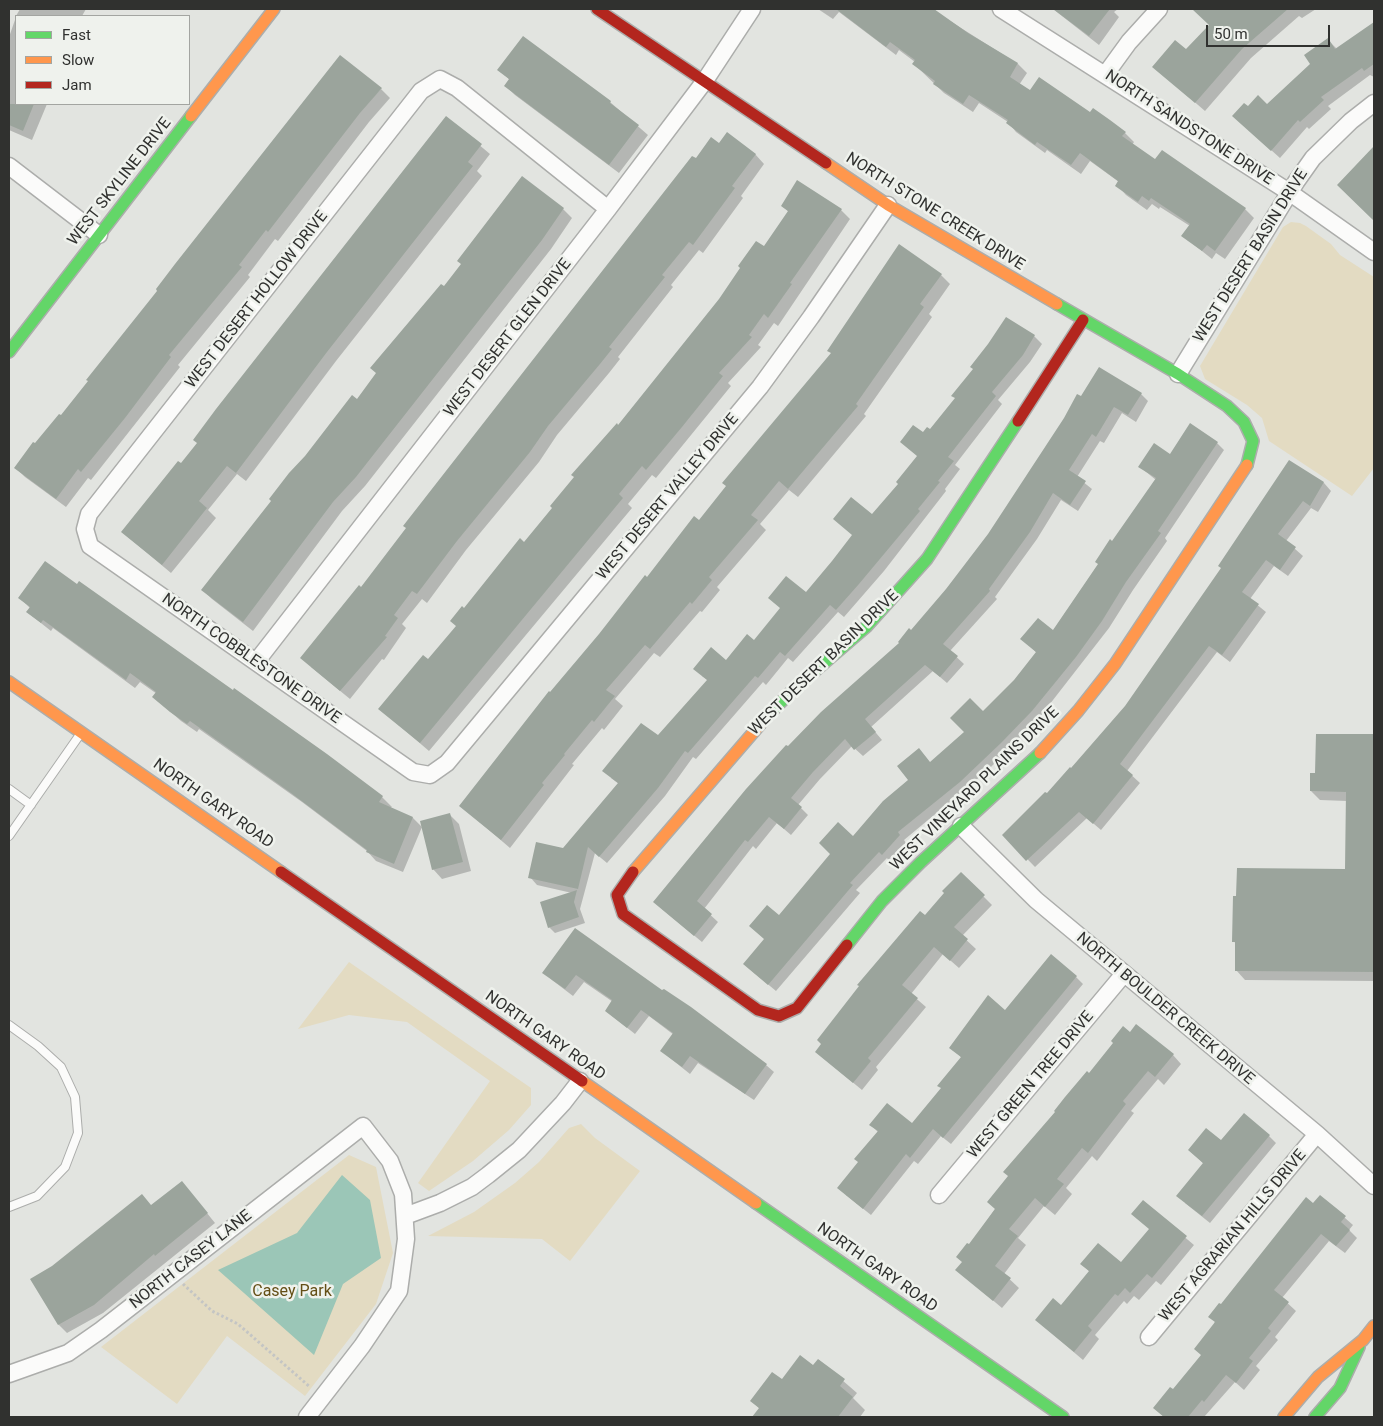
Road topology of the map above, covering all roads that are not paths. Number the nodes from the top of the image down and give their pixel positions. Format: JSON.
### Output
{"nodes":[{"id":1,"x":274,"y":9,"type":"edge"},
{"id":2,"x":596,"y":9,"type":"edge"},
{"id":3,"x":752,"y":9,"type":"edge"},
{"id":4,"x":1001,"y":9,"type":"edge"},
{"id":5,"x":1159,"y":9,"type":"edge"},
{"id":6,"x":1105,"y":75,"type":"junction"},
{"id":7,"x":704,"y":82,"type":"junction"},
{"id":8,"x":1374,"y":103,"type":"edge"},
{"id":9,"x":9,"y":166,"type":"edge"},
{"id":10,"x":1289,"y":192,"type":"junction"},
{"id":11,"x":888,"y":204,"type":"junction"},
{"id":12,"x":608,"y":209,"type":"junction"},
{"id":13,"x":99,"y":235,"type":"junction"},
{"id":14,"x":1374,"y":252,"type":"edge"},
{"id":15,"x":1083,"y":320,"type":"junction"},
{"id":16,"x":9,"y":352,"type":"edge"},
{"id":17,"x":1178,"y":374,"type":"junction"},
{"id":18,"x":1252,"y":441,"type":"joint"},
{"id":19,"x":85,"y":529,"type":"joint"},
{"id":20,"x":256,"y":662,"type":"junction"},
{"id":21,"x":9,"y":682,"type":"edge"},
{"id":22,"x":82,"y":732,"type":"junction"},
{"id":23,"x":430,"y":775,"type":"joint"},
{"id":24,"x":9,"y":790,"type":"edge"},
{"id":25,"x":31,"y":804,"type":"junction"},
{"id":26,"x":961,"y":826,"type":"junction"},
{"id":27,"x":9,"y":836,"type":"edge"},
{"id":28,"x":1123,"y":975,"type":"junction"},
{"id":29,"x":779,"y":1016,"type":"joint"},
{"id":30,"x":9,"y":1026,"type":"edge"},
{"id":31,"x":580,"y":1081,"type":"junction"},
{"id":32,"x":1317,"y":1134,"type":"junction"},
{"id":33,"x":1374,"y":1186,"type":"edge"},
{"id":34,"x":939,"y":1195,"type":"dead end"},
{"id":35,"x":9,"y":1207,"type":"edge"},
{"id":36,"x":405,"y":1216,"type":"junction"},
{"id":37,"x":1374,"y":1326,"type":"edge"},
{"id":38,"x":1149,"y":1337,"type":"dead end"},
{"id":39,"x":1363,"y":1340,"type":"junction"},
{"id":40,"x":9,"y":1374,"type":"edge"},
{"id":41,"x":307,"y":1417,"type":"edge"},
{"id":42,"x":1063,"y":1417,"type":"edge"},
{"id":43,"x":1284,"y":1417,"type":"edge"},
{"id":44,"x":1315,"y":1417,"type":"edge"}],
"edges":[{"from":1,"to":13,"type":"street","name":"WEST SKYLINE DRIVE"},
{"from":2,"to":7,"type":"street","name":"NORTH STONE CREEK DRIVE"},
{"from":3,"to":7,"type":"street","name":"WEST DESERT GLEN DRIVE"},
{"from":4,"to":6,"type":"street","name":"NORTH SANDSTONE DRIVE"},
{"from":5,"to":6,"type":"street"},
{"from":6,"to":10,"type":"street","name":"NORTH SANDSTONE DRIVE"},
{"from":7,"to":11,"type":"street","name":"NORTH STONE CREEK DRIVE"},
{"from":7,"to":12,"type":"street","name":"WEST DESERT GLEN DRIVE"},
{"from":8,"to":10,"type":"street","name":"WEST DESERT BASIN DRIVE"},
{"from":9,"to":13,"type":"street"},
{"from":10,"to":14,"type":"street","name":"NORTH SANDSTONE DRIVE"},
{"from":10,"to":17,"type":"street","name":"WEST DESERT BASIN DRIVE"},
{"from":11,"to":15,"type":"street","name":"NORTH STONE CREEK DRIVE"},
{"from":11,"to":23,"type":"street","name":"WEST DESERT VALLEY DRIVE"},
{"from":12,"to":19,"type":"street","name":"WEST DESERT HOLLOW DRIVE"},
{"from":12,"to":20,"type":"street","name":"WEST DESERT GLEN DRIVE"},
{"from":13,"to":16,"type":"street","name":"WEST SKYLINE DRIVE"},
{"from":15,"to":17,"type":"street","name":"NORTH STONE CREEK DRIVE"},
{"from":15,"to":29,"type":"street","name":"WEST DESERT BASIN DRIVE"},
{"from":17,"to":18,"type":"street","name":"NORTH STONE CREEK DRIVE"},
{"from":18,"to":26,"type":"street","name":"WEST VINEYARD PLAINS DRIVE"},
{"from":19,"to":20,"type":"street","name":"NORTH COBBLESTONE DRIVE"},
{"from":20,"to":23,"type":"street","name":"NORTH COBBLESTONE DRIVE"},
{"from":21,"to":22,"type":"street","name":"NORTH GARY ROAD"},
{"from":22,"to":25,"type":"lane"},
{"from":22,"to":31,"type":"street","name":"NORTH GARY ROAD"},
{"from":24,"to":25,"type":"lane"},
{"from":25,"to":27,"type":"lane"},
{"from":26,"to":28,"type":"street","name":"NORTH BOULDER CREEK DRIVE"},
{"from":26,"to":29,"type":"street","name":"WEST VINEYARD PLAINS DRIVE"},
{"from":28,"to":32,"type":"street","name":"NORTH BOULDER CREEK DRIVE"},
{"from":28,"to":34,"type":"street","name":"WEST GREEN TREE DRIVE"},
{"from":30,"to":35,"type":"lane"},
{"from":31,"to":36,"type":"street"},
{"from":31,"to":42,"type":"street","name":"NORTH GARY ROAD"},
{"from":32,"to":33,"type":"street","name":"NORTH BOULDER CREEK DRIVE"},
{"from":32,"to":38,"type":"street","name":"WEST AGRARIAN HILLS DRIVE"},
{"from":36,"to":40,"type":"street","name":"NORTH CASEY LANE"},
{"from":36,"to":41,"type":"street"},
{"from":37,"to":39,"type":"street"},
{"from":39,"to":43,"type":"street"},
{"from":39,"to":44,"type":"street"}]}
